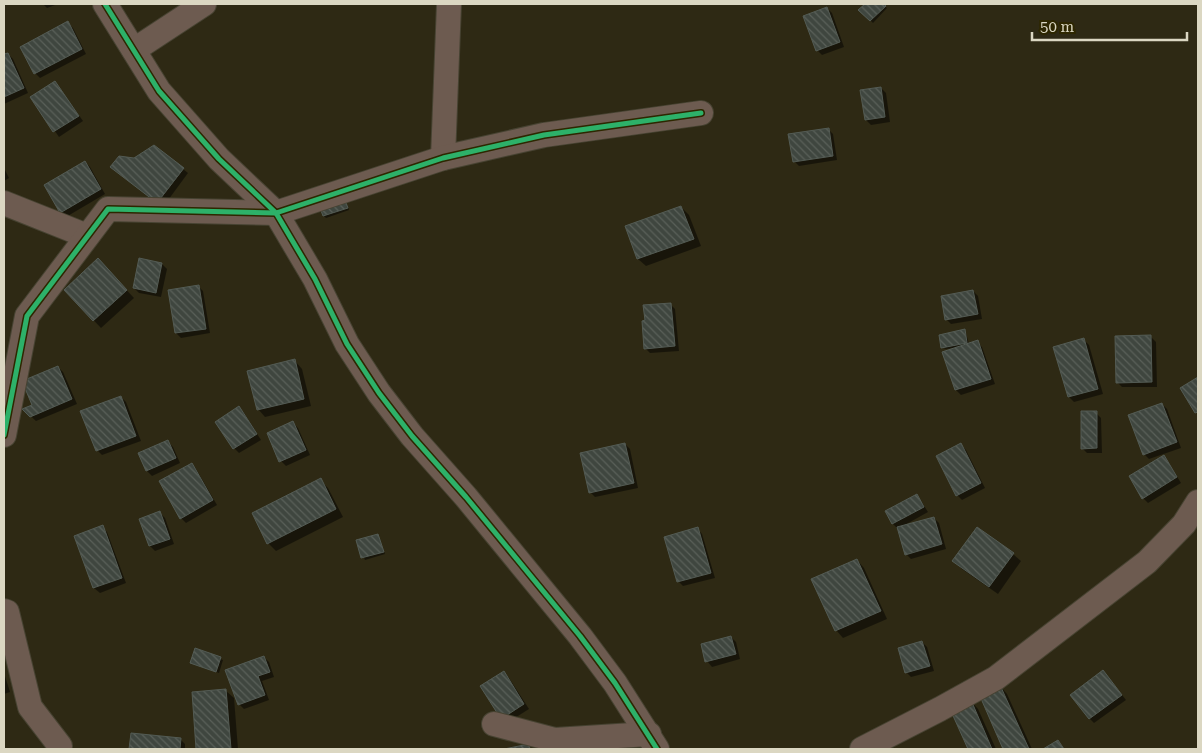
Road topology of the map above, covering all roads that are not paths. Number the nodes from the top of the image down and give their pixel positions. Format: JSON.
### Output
{"nodes":[{"id":1,"x":105,"y":4,"type":"edge"},
{"id":2,"x":204,"y":4,"type":"edge"},
{"id":3,"x":449,"y":4,"type":"edge"},
{"id":4,"x":134,"y":50,"type":"junction"},
{"id":5,"x":701,"y":113,"type":"dead end"},
{"id":6,"x":443,"y":158,"type":"junction"},
{"id":7,"x":4,"y":203,"type":"edge"},
{"id":8,"x":276,"y":212,"type":"junction"},
{"id":9,"x":87,"y":236,"type":"junction"},
{"id":10,"x":4,"y":435,"type":"edge"},
{"id":11,"x":1198,"y":502,"type":"edge"},
{"id":12,"x":4,"y":611,"type":"edge"},
{"id":13,"x":494,"y":724,"type":"dead end"},
{"id":14,"x":653,"y":742,"type":"edge"},
{"id":15,"x":60,"y":746,"type":"dead end"},
{"id":16,"x":862,"y":749,"type":"edge"}],
"edges":[{"from":1,"to":4,"type":"street"},
{"from":2,"to":4,"type":"street"},
{"from":3,"to":6,"type":"street"},
{"from":4,"to":8,"type":"street"},
{"from":5,"to":6,"type":"street"},
{"from":6,"to":8,"type":"street"},
{"from":7,"to":9,"type":"street"},
{"from":8,"to":9,"type":"street"},
{"from":8,"to":14,"type":"street"},
{"from":9,"to":10,"type":"street"},
{"from":11,"to":16,"type":"street"},
{"from":12,"to":15,"type":"street"},
{"from":13,"to":14,"type":"street"}]}
